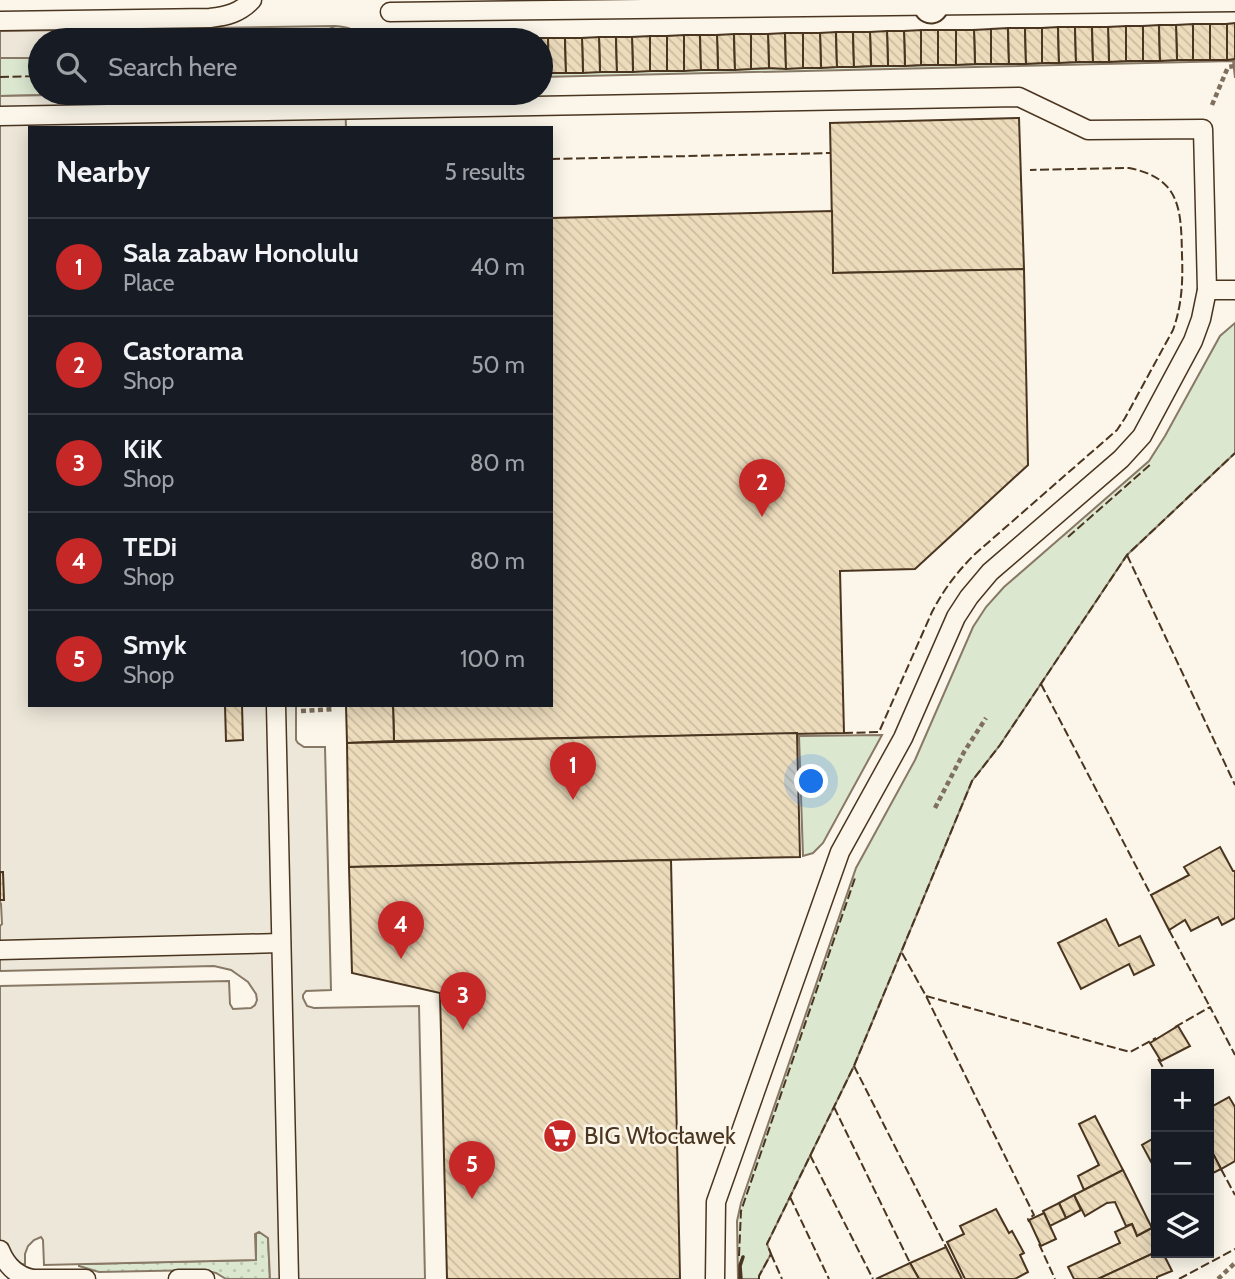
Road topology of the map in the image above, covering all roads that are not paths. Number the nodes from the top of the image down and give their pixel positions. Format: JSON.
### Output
{"nodes":[{"id":1,"x":252,"y":0,"type":"edge"},
{"id":2,"x":1235,"y":2,"type":"edge"},
{"id":3,"x":930,"y":3,"type":"edge"},
{"id":4,"x":390,"y":12,"type":"dead end"},
{"id":5,"x":0,"y":21,"type":"edge"},
{"id":6,"x":0,"y":116,"type":"edge"},
{"id":7,"x":263,"y":119,"type":"edge"},
{"id":8,"x":1208,"y":290,"type":"junction"},
{"id":9,"x":1235,"y":290,"type":"edge"},
{"id":10,"x":276,"y":707,"type":"edge"},
{"id":11,"x":281,"y":943,"type":"junction"},
{"id":12,"x":0,"y":950,"type":"edge"},
{"id":13,"x":0,"y":1250,"type":"edge"},
{"id":14,"x":34,"y":1279,"type":"edge"},
{"id":15,"x":86,"y":1279,"type":"edge"},
{"id":16,"x":178,"y":1279,"type":"edge"},
{"id":17,"x":205,"y":1279,"type":"edge"},
{"id":18,"x":289,"y":1279,"type":"edge"},
{"id":19,"x":715,"y":1279,"type":"edge"}],
"edges":[{"from":1,"to":5,"type":"lane"},
{"from":2,"to":3,"type":"lane"},
{"from":3,"to":4,"type":"lane"},
{"from":6,"to":7,"type":"lane"},
{"from":7,"to":8,"type":"lane"},
{"from":8,"to":9,"type":"lane"},
{"from":8,"to":19,"type":"lane"},
{"from":10,"to":11,"type":"lane"},
{"from":11,"to":12,"type":"lane"},
{"from":11,"to":18,"type":"lane"},
{"from":13,"to":14,"type":"lane"},
{"from":14,"to":15,"type":"lane"},
{"from":16,"to":17,"type":"lane"}]}
